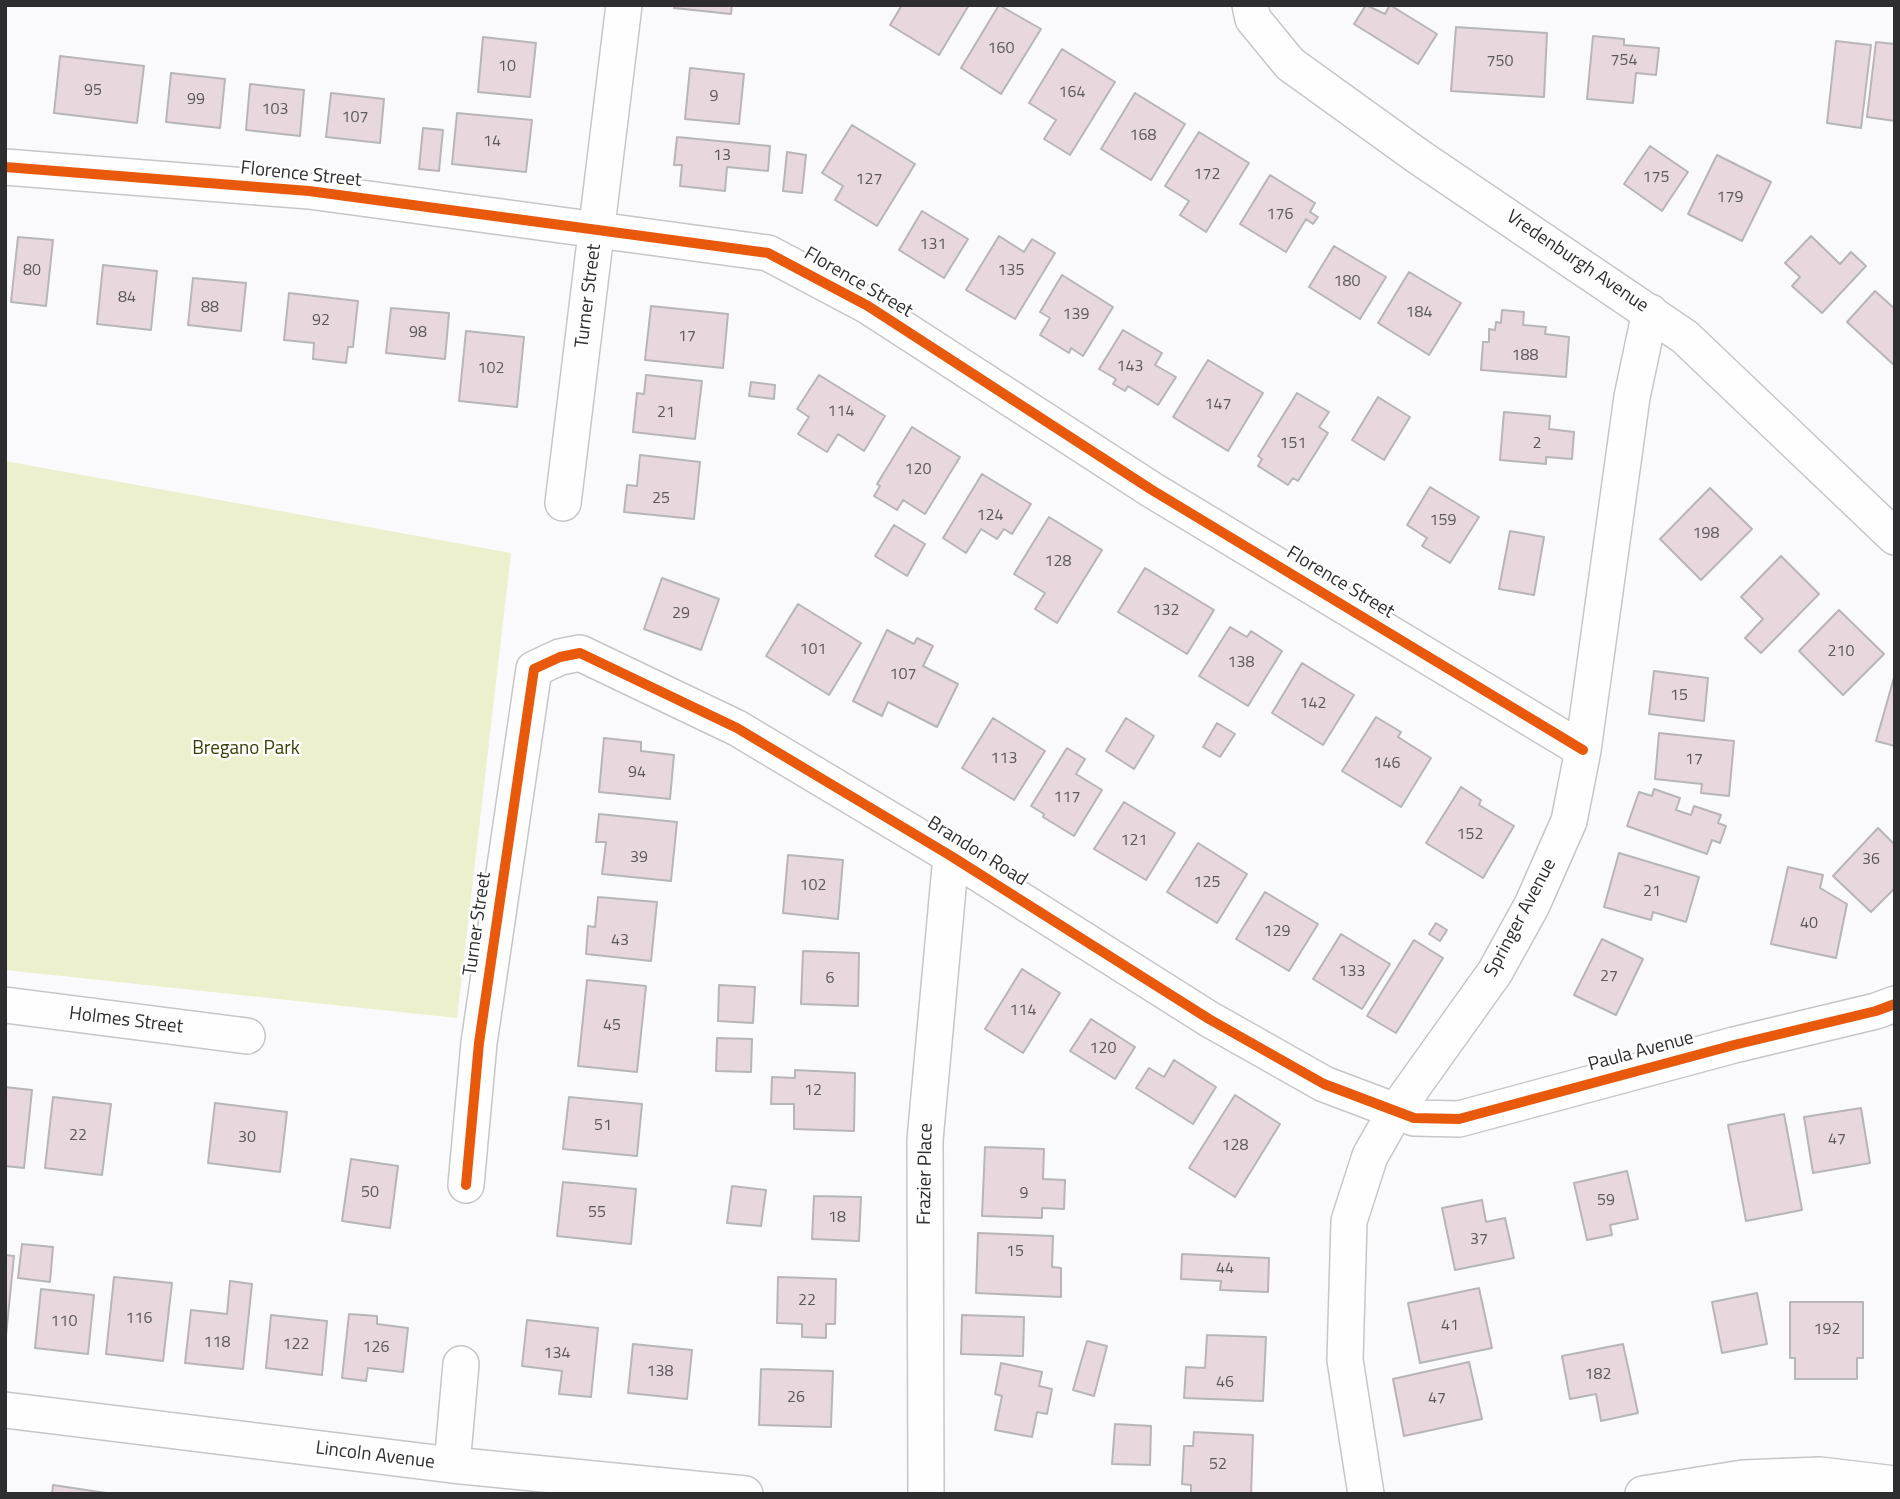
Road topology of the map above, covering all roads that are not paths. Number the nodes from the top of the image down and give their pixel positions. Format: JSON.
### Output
{"nodes":[{"id":1,"x":624,"y":5,"type":"edge"},
{"id":2,"x":1250,"y":5,"type":"edge"},
{"id":3,"x":5,"y":167,"type":"edge"},
{"id":4,"x":598,"y":229,"type":"junction"},
{"id":5,"x":1650,"y":312,"type":"junction"},
{"id":6,"x":563,"y":503,"type":"dead end"},
{"id":7,"x":1895,"y":537,"type":"edge"},
{"id":8,"x":534,"y":669,"type":"joint"},
{"id":9,"x":1583,"y":750,"type":"junction"},
{"id":10,"x":951,"y":856,"type":"junction"},
{"id":11,"x":1895,"y":1004,"type":"edge"},
{"id":12,"x":5,"y":1006,"type":"edge"},
{"id":13,"x":247,"y":1036,"type":"dead end"},
{"id":14,"x":1395,"y":1112,"type":"junction"},
{"id":15,"x":466,"y":1185,"type":"dead end"},
{"id":16,"x":461,"y":1364,"type":"dead end"},
{"id":17,"x":5,"y":1410,"type":"edge"},
{"id":18,"x":452,"y":1465,"type":"junction"},
{"id":19,"x":1895,"y":1484,"type":"edge"},
{"id":20,"x":745,"y":1494,"type":"edge"},
{"id":21,"x":926,"y":1494,"type":"edge"},
{"id":22,"x":1366,"y":1494,"type":"edge"},
{"id":23,"x":1643,"y":1494,"type":"edge"}],
"edges":[{"from":1,"to":4,"type":"street","name":"Turner Street"},
{"from":2,"to":5,"type":"street","name":"Vredenburgh Avenue"},
{"from":3,"to":4,"type":"street","name":"Florence Street"},
{"from":4,"to":6,"type":"street","name":"Turner Street"},
{"from":4,"to":9,"type":"street","name":"Florence Street"},
{"from":5,"to":7,"type":"street","name":"Vredenburgh Avenue"},
{"from":5,"to":9,"type":"street","name":"Springer Avenue"},
{"from":8,"to":10,"type":"street","name":"Brandon Road"},
{"from":8,"to":15,"type":"street","name":"Turner Street"},
{"from":9,"to":14,"type":"street","name":"Springer Avenue"},
{"from":10,"to":14,"type":"street","name":"Brandon Road"},
{"from":10,"to":21,"type":"street","name":"Frazier Place"},
{"from":11,"to":14,"type":"street","name":"Paula Avenue"},
{"from":12,"to":13,"type":"street","name":"Holmes Street"},
{"from":14,"to":22,"type":"street","name":"Springer Avenue"},
{"from":16,"to":18,"type":"street"},
{"from":17,"to":18,"type":"street","name":"Lincoln Avenue"},
{"from":18,"to":20,"type":"street","name":"Lincoln Avenue"},
{"from":19,"to":23,"type":"street"}]}
